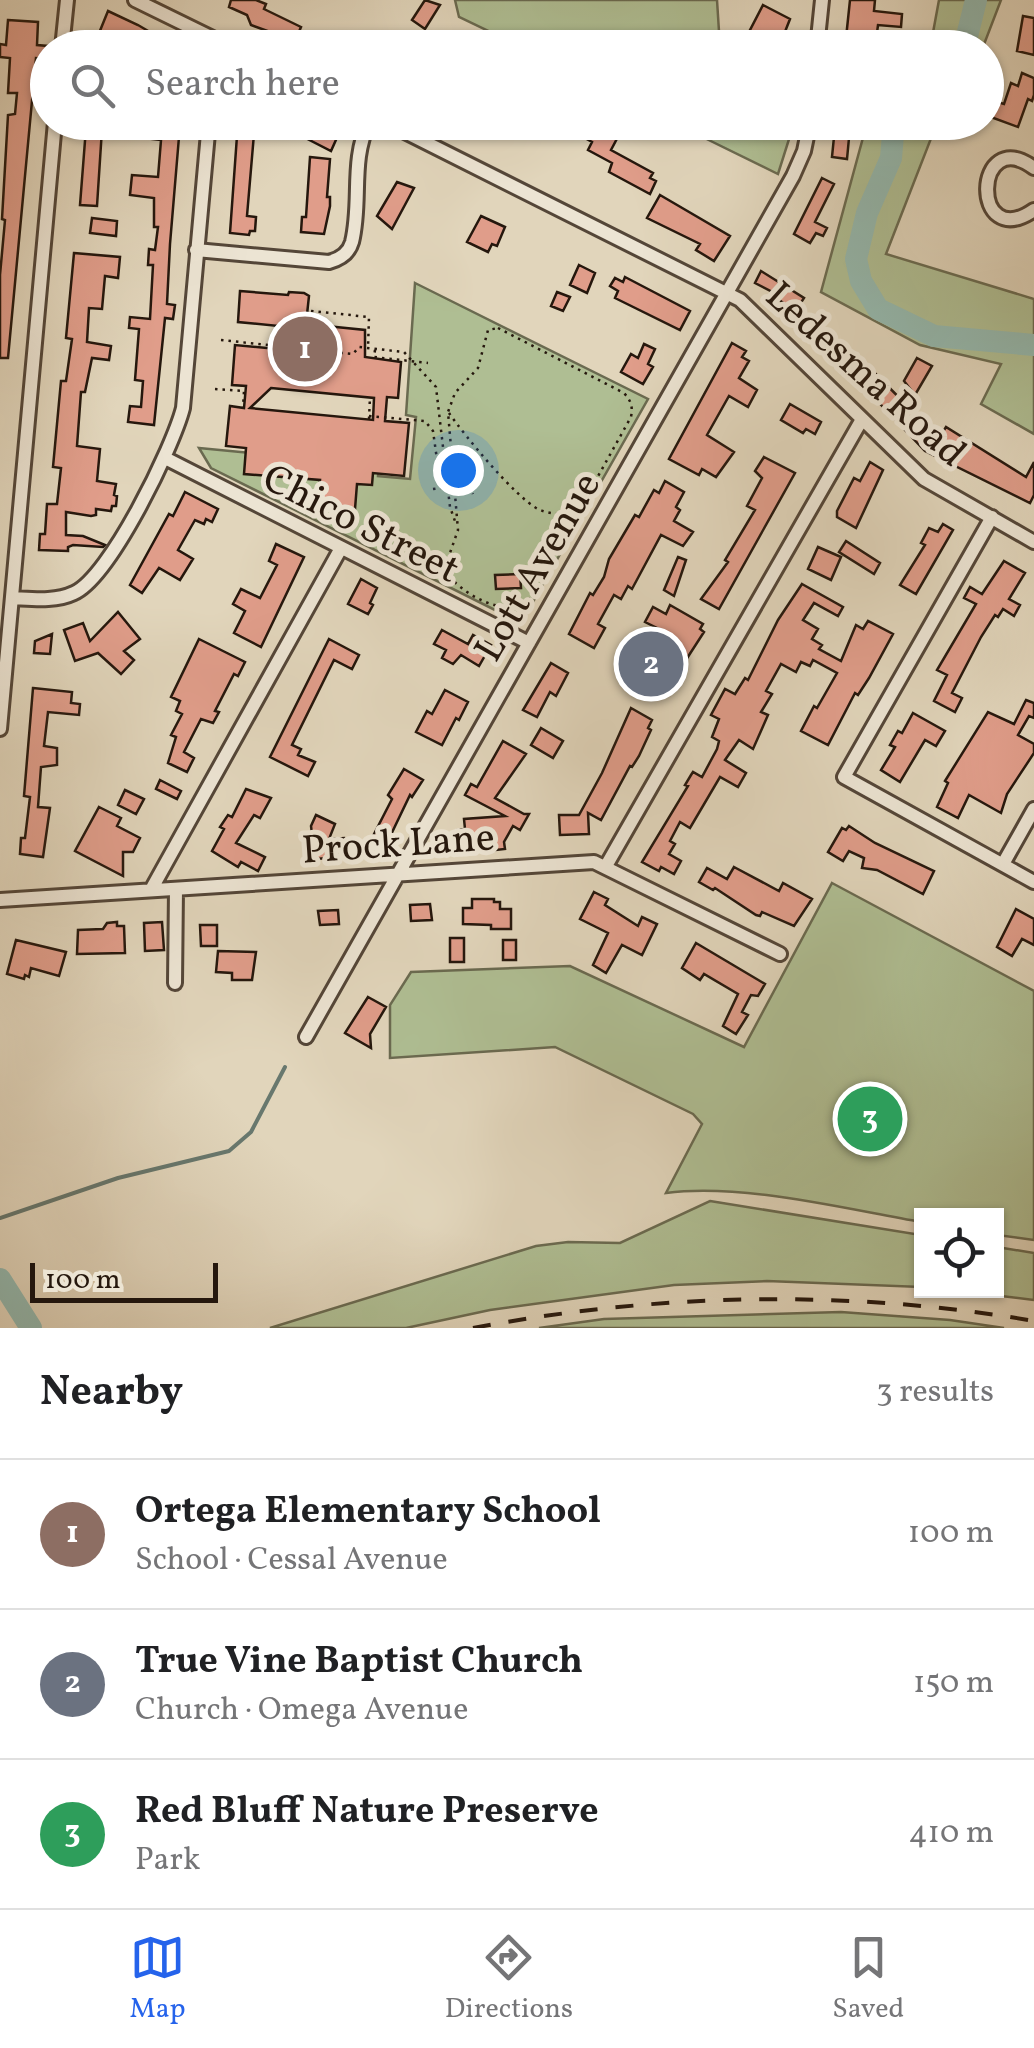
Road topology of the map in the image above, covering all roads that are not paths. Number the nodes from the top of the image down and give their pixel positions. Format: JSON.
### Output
{"nodes":[{"id":1,"x":68,"y":0,"type":"edge"},
{"id":2,"x":135,"y":0,"type":"edge"},
{"id":3,"x":822,"y":0,"type":"edge"},
{"id":4,"x":64,"y":30,"type":"edge"},
{"id":5,"x":195,"y":30,"type":"edge"},
{"id":6,"x":819,"y":30,"type":"edge"},
{"id":7,"x":53,"y":140,"type":"edge"},
{"id":8,"x":206,"y":140,"type":"edge"},
{"id":9,"x":362,"y":140,"type":"edge"},
{"id":10,"x":421,"y":140,"type":"edge"},
{"id":11,"x":806,"y":140,"type":"edge"},
{"id":12,"x":1032,"y":162,"type":"edge"},
{"id":13,"x":1034,"y":210,"type":"edge"},
{"id":14,"x":196,"y":250,"type":"junction"},
{"id":15,"x":727,"y":294,"type":"junction"},
{"id":16,"x":861,"y":420,"type":"junction"},
{"id":17,"x":166,"y":458,"type":"junction"},
{"id":18,"x":992,"y":517,"type":"junction"},
{"id":19,"x":1034,"y":542,"type":"edge"},
{"id":20,"x":342,"y":548,"type":"junction"},
{"id":21,"x":12,"y":598,"type":"junction"},
{"id":22,"x":529,"y":643,"type":"junction"},
{"id":23,"x":0,"y":729,"type":"edge"},
{"id":24,"x":1034,"y":809,"type":"edge"},
{"id":25,"x":1003,"y":864,"type":"junction"},
{"id":26,"x":606,"y":866,"type":"junction"},
{"id":27,"x":400,"y":874,"type":"junction"},
{"id":28,"x":1034,"y":882,"type":"edge"},
{"id":29,"x":176,"y":889,"type":"junction"},
{"id":30,"x":150,"y":890,"type":"junction"},
{"id":31,"x":0,"y":900,"type":"edge"},
{"id":32,"x":780,"y":954,"type":"dead end"},
{"id":33,"x":175,"y":984,"type":"dead end"},
{"id":34,"x":306,"y":1037,"type":"dead end"}],
"edges":[{"from":1,"to":4,"type":"street"},
{"from":2,"to":5,"type":"street"},
{"from":3,"to":6,"type":"street"},
{"from":7,"to":21,"type":"street"},
{"from":8,"to":14,"type":"street"},
{"from":9,"to":14,"type":"street"},
{"from":10,"to":15,"type":"street","name":"Ledesma Road"},
{"from":11,"to":15,"type":"street","name":"Lott Avenue"},
{"from":12,"to":13,"type":"street"},
{"from":14,"to":17,"type":"street"},
{"from":15,"to":16,"type":"street","name":"Ledesma Road"},
{"from":15,"to":22,"type":"street","name":"Lott Avenue"},
{"from":16,"to":18,"type":"street","name":"Ledesma Road"},
{"from":16,"to":26,"type":"street"},
{"from":17,"to":20,"type":"street","name":"Chico Street"},
{"from":17,"to":21,"type":"street"},
{"from":18,"to":19,"type":"street","name":"Ledesma Road"},
{"from":18,"to":25,"type":"street"},
{"from":20,"to":22,"type":"street","name":"Chico Street"},
{"from":20,"to":30,"type":"street"},
{"from":21,"to":23,"type":"street"},
{"from":22,"to":27,"type":"street","name":"Lott Avenue"},
{"from":24,"to":25,"type":"street"},
{"from":25,"to":28,"type":"street"},
{"from":26,"to":27,"type":"street","name":"Prock Lane"},
{"from":26,"to":32,"type":"street","name":"Prock Lane"},
{"from":27,"to":29,"type":"street","name":"Prock Lane"},
{"from":27,"to":34,"type":"street","name":"Lott Avenue"},
{"from":29,"to":30,"type":"street","name":"Prock Lane"},
{"from":29,"to":33,"type":"street"},
{"from":30,"to":31,"type":"street","name":"Prock Lane"}]}
